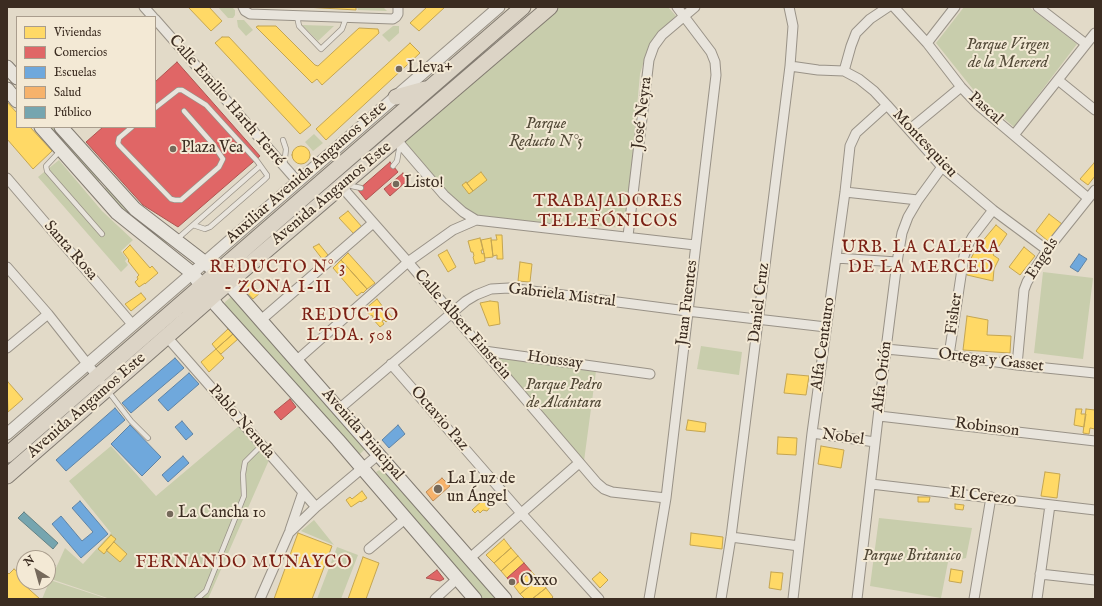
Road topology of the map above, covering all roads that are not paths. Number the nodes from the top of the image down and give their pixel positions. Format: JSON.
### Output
{"nodes":[{"id":1,"x":144,"y":7,"type":"edge"},
{"id":2,"x":398,"y":7,"type":"edge"},
{"id":3,"x":499,"y":7,"type":"edge"},
{"id":4,"x":523,"y":7,"type":"edge"},
{"id":5,"x":550,"y":7,"type":"edge"},
{"id":6,"x":677,"y":7,"type":"edge"},
{"id":7,"x":695,"y":7,"type":"edge"},
{"id":8,"x":789,"y":7,"type":"edge"},
{"id":9,"x":888,"y":7,"type":"edge"},
{"id":10,"x":894,"y":7,"type":"edge"},
{"id":11,"x":955,"y":7,"type":"edge"},
{"id":12,"x":1038,"y":7,"type":"edge"},
{"id":13,"x":244,"y":9,"type":"edge"},
{"id":14,"x":152,"y":16,"type":"edge"},
{"id":15,"x":297,"y":16,"type":"junction"},
{"id":16,"x":685,"y":16,"type":"junction"},
{"id":17,"x":346,"y":18,"type":"junction"},
{"id":18,"x":156,"y":20,"type":"edge"},
{"id":19,"x":1095,"y":33,"type":"edge"},
{"id":20,"x":927,"y":43,"type":"junction"},
{"id":21,"x":1086,"y":44,"type":"junction"},
{"id":22,"x":790,"y":66,"type":"junction"},
{"id":23,"x":7,"y":67,"type":"edge"},
{"id":24,"x":844,"y":70,"type":"junction"},
{"id":25,"x":16,"y":77,"type":"edge"},
{"id":26,"x":1058,"y":80,"type":"junction"},
{"id":27,"x":430,"y":87,"type":"junction"},
{"id":28,"x":961,"y":87,"type":"junction"},
{"id":29,"x":7,"y":89,"type":"edge"},
{"id":30,"x":396,"y":97,"type":"junction"},
{"id":31,"x":16,"y":99,"type":"edge"},
{"id":32,"x":887,"y":105,"type":"junction"},
{"id":33,"x":156,"y":107,"type":"edge"},
{"id":34,"x":1095,"y":110,"type":"edge"},
{"id":35,"x":184,"y":111,"type":"dead end"},
{"id":36,"x":42,"y":128,"type":"edge"},
{"id":37,"x":62,"y":128,"type":"edge"},
{"id":38,"x":131,"y":128,"type":"edge"},
{"id":39,"x":909,"y":130,"type":"junction"},
{"id":40,"x":1014,"y":136,"type":"junction"},
{"id":41,"x":283,"y":140,"type":"dead end"},
{"id":42,"x":398,"y":142,"type":"junction"},
{"id":43,"x":61,"y":150,"type":"junction"},
{"id":44,"x":260,"y":166,"type":"junction"},
{"id":45,"x":284,"y":166,"type":"junction"},
{"id":46,"x":393,"y":166,"type":"dead end"},
{"id":47,"x":942,"y":167,"type":"junction"},
{"id":48,"x":7,"y":178,"type":"edge"},
{"id":49,"x":298,"y":182,"type":"junction"},
{"id":50,"x":111,"y":183,"type":"junction"},
{"id":51,"x":342,"y":185,"type":"junction"},
{"id":52,"x":361,"y":188,"type":"dead end"},
{"id":53,"x":1095,"y":190,"type":"edge"},
{"id":54,"x":846,"y":192,"type":"junction"},
{"id":55,"x":100,"y":193,"type":"junction"},
{"id":56,"x":1088,"y":198,"type":"junction"},
{"id":57,"x":918,"y":200,"type":"junction"},
{"id":58,"x":993,"y":210,"type":"junction"},
{"id":59,"x":476,"y":220,"type":"junction"},
{"id":60,"x":373,"y":223,"type":"junction"},
{"id":61,"x":193,"y":225,"type":"junction"},
{"id":62,"x":102,"y":234,"type":"dead end"},
{"id":63,"x":628,"y":236,"type":"junction"},
{"id":64,"x":175,"y":241,"type":"junction"},
{"id":65,"x":695,"y":245,"type":"junction"},
{"id":66,"x":1047,"y":250,"type":"junction"},
{"id":67,"x":166,"y":251,"type":"junction"},
{"id":68,"x":836,"y":258,"type":"junction"},
{"id":69,"x":205,"y":262,"type":"junction"},
{"id":70,"x":408,"y":262,"type":"junction"},
{"id":71,"x":897,"y":262,"type":"junction"},
{"id":72,"x":7,"y":268,"type":"edge"},
{"id":73,"x":217,"y":272,"type":"junction"},
{"id":74,"x":192,"y":273,"type":"junction"},
{"id":75,"x":228,"y":283,"type":"junction"},
{"id":76,"x":202,"y":285,"type":"junction"},
{"id":77,"x":210,"y":298,"type":"junction"},
{"id":78,"x":687,"y":311,"type":"junction"},
{"id":79,"x":451,"y":313,"type":"junction"},
{"id":80,"x":48,"y":314,"type":"junction"},
{"id":81,"x":758,"y":319,"type":"junction"},
{"id":82,"x":261,"y":320,"type":"junction"},
{"id":83,"x":132,"y":324,"type":"junction"},
{"id":84,"x":826,"y":327,"type":"junction"},
{"id":85,"x":167,"y":336,"type":"junction"},
{"id":86,"x":7,"y":348,"type":"edge"},
{"id":87,"x":886,"y":349,"type":"junction"},
{"id":88,"x":484,"y":351,"type":"junction"},
{"id":89,"x":949,"y":355,"type":"junction"},
{"id":90,"x":297,"y":360,"type":"junction"},
{"id":91,"x":87,"y":364,"type":"junction"},
{"id":92,"x":391,"y":364,"type":"junction"},
{"id":93,"x":1017,"y":365,"type":"junction"},
{"id":94,"x":650,"y":374,"type":"dead end"},
{"id":95,"x":1095,"y":374,"type":"edge"},
{"id":96,"x":97,"y":376,"type":"junction"},
{"id":97,"x":107,"y":390,"type":"junction"},
{"id":98,"x":339,"y":409,"type":"junction"},
{"id":99,"x":879,"y":416,"type":"junction"},
{"id":100,"x":812,"y":433,"type":"junction"},
{"id":101,"x":7,"y":434,"type":"edge"},
{"id":102,"x":148,"y":438,"type":"dead end"},
{"id":103,"x":1095,"y":441,"type":"edge"},
{"id":104,"x":875,"y":442,"type":"junction"},
{"id":105,"x":262,"y":445,"type":"junction"},
{"id":106,"x":7,"y":455,"type":"edge"},
{"id":107,"x":378,"y":455,"type":"junction"},
{"id":108,"x":579,"y":463,"type":"junction"},
{"id":109,"x":362,"y":469,"type":"junction"},
{"id":110,"x":7,"y":476,"type":"edge"},
{"id":111,"x":871,"y":484,"type":"junction"},
{"id":112,"x":303,"y":492,"type":"junction"},
{"id":113,"x":991,"y":497,"type":"junction"},
{"id":114,"x":666,"y":498,"type":"junction"},
{"id":115,"x":1050,"y":505,"type":"junction"},
{"id":116,"x":316,"y":507,"type":"junction"},
{"id":117,"x":1095,"y":510,"type":"edge"},
{"id":118,"x":521,"y":513,"type":"junction"},
{"id":119,"x":405,"y":519,"type":"junction"},
{"id":120,"x":289,"y":533,"type":"junction"},
{"id":121,"x":731,"y":537,"type":"junction"},
{"id":122,"x":799,"y":546,"type":"junction"},
{"id":123,"x":368,"y":549,"type":"dead end"},
{"id":124,"x":470,"y":558,"type":"junction"},
{"id":125,"x":1040,"y":574,"type":"junction"},
{"id":126,"x":458,"y":579,"type":"junction"},
{"id":127,"x":1095,"y":580,"type":"edge"},
{"id":128,"x":197,"y":599,"type":"edge"},
{"id":129,"x":260,"y":599,"type":"edge"},
{"id":130,"x":435,"y":599,"type":"edge"},
{"id":131,"x":475,"y":599,"type":"edge"},
{"id":132,"x":505,"y":599,"type":"edge"},
{"id":133,"x":599,"y":599,"type":"edge"},
{"id":134,"x":649,"y":599,"type":"edge"},
{"id":135,"x":722,"y":599,"type":"edge"},
{"id":136,"x":793,"y":599,"type":"edge"},
{"id":137,"x":858,"y":599,"type":"edge"},
{"id":138,"x":974,"y":599,"type":"edge"},
{"id":139,"x":1037,"y":599,"type":"edge"}],
"edges":[{"from":1,"to":14,"type":"street"},
{"from":2,"to":17,"type":"street"},
{"from":3,"to":30,"type":"street","name":"Auxiliar Avenida Angamos Este"},
{"from":4,"to":27,"type":"main road","name":"Avenida Angamos Este"},
{"from":5,"to":42,"type":"main road","name":"Avenida Angamos Este"},
{"from":6,"to":16,"type":"street","name":"Juan Fuentes"},
{"from":7,"to":16,"type":"street","name":"José Neyra"},
{"from":8,"to":22,"type":"street","name":"Daniel Cruz"},
{"from":9,"to":24,"type":"street"},
{"from":10,"to":20,"type":"street","name":"Pascal"},
{"from":11,"to":20,"type":"street"},
{"from":12,"to":21,"type":"street"},
{"from":13,"to":15,"type":"street"},
{"from":15,"to":17,"type":"street"},
{"from":15,"to":17,"type":"lane"},
{"from":16,"to":63,"type":"street","name":"José Neyra"},
{"from":16,"to":65,"type":"street","name":"Juan Fuentes"},
{"from":18,"to":45,"type":"street","name":"Calle Emilio Harth Terré"},
{"from":19,"to":21,"type":"street"},
{"from":20,"to":28,"type":"street","name":"Pascal"},
{"from":21,"to":26,"type":"street"},
{"from":22,"to":24,"type":"street"},
{"from":22,"to":81,"type":"street","name":"Daniel Cruz"},
{"from":23,"to":25,"type":"main road"},
{"from":24,"to":32,"type":"street","name":"Montesquieu"},
{"from":26,"to":34,"type":"street"},
{"from":26,"to":40,"type":"street"},
{"from":27,"to":30,"type":"main road"},
{"from":27,"to":73,"type":"main road","name":"Avenida Angamos Este"},
{"from":28,"to":39,"type":"street"},
{"from":28,"to":40,"type":"street","name":"Pascal"},
{"from":29,"to":31,"type":"main road"},
{"from":30,"to":49,"type":"street","name":"Auxiliar Avenida Angamos Este"},
{"from":32,"to":39,"type":"street","name":"Montesquieu"},
{"from":32,"to":54,"type":"street","name":"Alfa Centauro"},
{"from":33,"to":44,"type":"lane"},
{"from":35,"to":38,"type":"lane"},
{"from":36,"to":43,"type":"main road","name":"Avenida Principal"},
{"from":37,"to":50,"type":"main road","name":"Avenida Principal"},
{"from":39,"to":47,"type":"street","name":"Montesquieu"},
{"from":40,"to":56,"type":"street","name":"Pascal"},
{"from":41,"to":45,"type":"lane"},
{"from":42,"to":46,"type":"lane"},
{"from":42,"to":51,"type":"main road","name":"Avenida Angamos Este"},
{"from":42,"to":59,"type":"street"},
{"from":43,"to":55,"type":"main road","name":"Avenida Principal"},
{"from":43,"to":62,"type":"lane"},
{"from":44,"to":61,"type":"lane"},
{"from":44,"to":61,"type":"lane"},
{"from":45,"to":49,"type":"street","name":"Calle Emilio Harth Terré"},
{"from":47,"to":57,"type":"street","name":"Alfa Orión"},
{"from":47,"to":58,"type":"street","name":"Montesquieu"},
{"from":48,"to":83,"type":"street","name":"Santa Rosa"},
{"from":49,"to":69,"type":"street","name":"Auxiliar Avenida Angamos Este"},
{"from":50,"to":55,"type":"main road"},
{"from":50,"to":64,"type":"main road","name":"Avenida Principal"},
{"from":51,"to":52,"type":"lane"},
{"from":51,"to":60,"type":"street","name":"Calle Albert Einstein"},
{"from":51,"to":75,"type":"main road","name":"Avenida Angamos Este"},
{"from":53,"to":56,"type":"street","name":"Engels"},
{"from":54,"to":57,"type":"street"},
{"from":54,"to":68,"type":"street","name":"Alfa Centauro"},
{"from":55,"to":67,"type":"main road","name":"Avenida Principal"},
{"from":56,"to":66,"type":"street","name":"Engels"},
{"from":57,"to":71,"type":"street","name":"Alfa Orión"},
{"from":58,"to":66,"type":"street","name":"Montesquieu"},
{"from":58,"to":89,"type":"street","name":"Fisher"},
{"from":59,"to":63,"type":"street"},
{"from":59,"to":70,"type":"street"},
{"from":60,"to":70,"type":"street","name":"Calle Albert Einstein"},
{"from":60,"to":82,"type":"street"},
{"from":61,"to":64,"type":"lane"},
{"from":63,"to":65,"type":"street"},
{"from":64,"to":67,"type":"main road"},
{"from":64,"to":69,"type":"main road","name":"Avenida Principal"},
{"from":65,"to":78,"type":"street","name":"Juan Fuentes"},
{"from":66,"to":93,"type":"street","name":"Engels"},
{"from":67,"to":74,"type":"main road","name":"Avenida Principal"},
{"from":68,"to":71,"type":"street"},
{"from":68,"to":84,"type":"street","name":"Alfa Centauro"},
{"from":69,"to":73,"type":"main road","name":"Avenida Principal"},
{"from":69,"to":74,"type":"street","name":"Auxiliar Avenida Angamos Este"},
{"from":70,"to":79,"type":"street","name":"Calle Albert Einstein"},
{"from":70,"to":90,"type":"street"},
{"from":71,"to":87,"type":"street","name":"Alfa Orión"},
{"from":72,"to":80,"type":"street"},
{"from":73,"to":75,"type":"main road","name":"Avenida Principal"},
{"from":73,"to":76,"type":"main road","name":"Avenida Angamos Este"},
{"from":74,"to":76,"type":"main road","name":"Avenida Principal"},
{"from":74,"to":83,"type":"street","name":"Auxiliar Avenida Angamos Este"},
{"from":75,"to":77,"type":"main road","name":"Avenida Angamos Este"},
{"from":75,"to":82,"type":"main road","name":"Avenida Principal"},
{"from":76,"to":77,"type":"main road","name":"Avenida Principal"},
{"from":76,"to":96,"type":"main road","name":"Avenida Angamos Este"},
{"from":77,"to":85,"type":"main road","name":"Avenida Angamos Este"},
{"from":77,"to":109,"type":"main road","name":"Avenida Principal"},
{"from":78,"to":79,"type":"street","name":"Gabriela Mistral"},
{"from":78,"to":81,"type":"street","name":"Gabriela Mistral"},
{"from":78,"to":114,"type":"street","name":"Juan Fuentes"},
{"from":79,"to":88,"type":"street","name":"Calle Albert Einstein"},
{"from":79,"to":92,"type":"street","name":"Gabriela Mistral"},
{"from":80,"to":86,"type":"street"},
{"from":80,"to":91,"type":"street"},
{"from":81,"to":84,"type":"street","name":"Gabriela Mistral"},
{"from":81,"to":121,"type":"street","name":"Daniel Cruz"},
{"from":82,"to":90,"type":"main road","name":"Avenida Principal"},
{"from":83,"to":91,"type":"street","name":"Auxiliar Avenida Angamos Este"},
{"from":84,"to":100,"type":"street","name":"Alfa Centauro"},
{"from":85,"to":97,"type":"main road","name":"Avenida Angamos Este"},
{"from":85,"to":105,"type":"street","name":"Pablo Neruda"},
{"from":87,"to":89,"type":"street","name":"Ortega y Gasset"},
{"from":87,"to":99,"type":"street","name":"Alfa Orión"},
{"from":88,"to":94,"type":"street","name":"Houssay"},
{"from":88,"to":108,"type":"street","name":"Calle Albert Einstein"},
{"from":89,"to":93,"type":"street","name":"Ortega y Gasset"},
{"from":90,"to":98,"type":"main road","name":"Avenida Principal"},
{"from":91,"to":96,"type":"street"},
{"from":91,"to":101,"type":"street","name":"Auxiliar Avenida Angamos Este"},
{"from":92,"to":98,"type":"street","name":"Gabriela Mistral"},
{"from":92,"to":118,"type":"street","name":"Octavio Paz"},
{"from":93,"to":95,"type":"street","name":"Ortega y Gasset"},
{"from":96,"to":97,"type":"street"},
{"from":96,"to":106,"type":"main road","name":"Avenida Angamos Este"},
{"from":97,"to":102,"type":"lane"},
{"from":97,"to":110,"type":"main road","name":"Avenida Angamos Este"},
{"from":98,"to":107,"type":"main road","name":"Avenida Principal"},
{"from":99,"to":103,"type":"street","name":"Robinson"},
{"from":99,"to":104,"type":"street","name":"Alfa Orión"},
{"from":100,"to":104,"type":"street","name":"Nobel"},
{"from":100,"to":122,"type":"street","name":"Alfa Centauro"},
{"from":104,"to":111,"type":"street","name":"Alfa Orión"},
{"from":105,"to":112,"type":"street","name":"Pablo Neruda"},
{"from":105,"to":128,"type":"lane"},
{"from":107,"to":109,"type":"street"},
{"from":107,"to":124,"type":"main road","name":"Avenida Principal"},
{"from":108,"to":114,"type":"street","name":"Calle Albert Einstein"},
{"from":108,"to":118,"type":"street"},
{"from":109,"to":116,"type":"street"},
{"from":109,"to":119,"type":"main road","name":"Avenida Principal"},
{"from":111,"to":113,"type":"street","name":"El Cerezo"},
{"from":111,"to":137,"type":"street","name":"Alfa Orión"},
{"from":112,"to":116,"type":"street","name":"Pablo Neruda"},
{"from":112,"to":120,"type":"street"},
{"from":113,"to":115,"type":"street","name":"El Cerezo"},
{"from":113,"to":138,"type":"street"},
{"from":114,"to":134,"type":"street","name":"Juan Fuentes"},
{"from":115,"to":117,"type":"street","name":"El Cerezo"},
{"from":115,"to":125,"type":"street"},
{"from":116,"to":120,"type":"street"},
{"from":118,"to":124,"type":"street"},
{"from":118,"to":133,"type":"street","name":"Octavio Paz"},
{"from":119,"to":123,"type":"street"},
{"from":119,"to":126,"type":"main road","name":"Avenida Principal"},
{"from":120,"to":129,"type":"street"},
{"from":121,"to":122,"type":"street"},
{"from":121,"to":135,"type":"street","name":"Daniel Cruz"},
{"from":122,"to":136,"type":"street","name":"Alfa Centauro"},
{"from":124,"to":132,"type":"main road","name":"Avenida Principal"},
{"from":125,"to":127,"type":"street"},
{"from":125,"to":139,"type":"street"},
{"from":126,"to":130,"type":"street"},
{"from":126,"to":131,"type":"main road","name":"Avenida Principal"}]}
